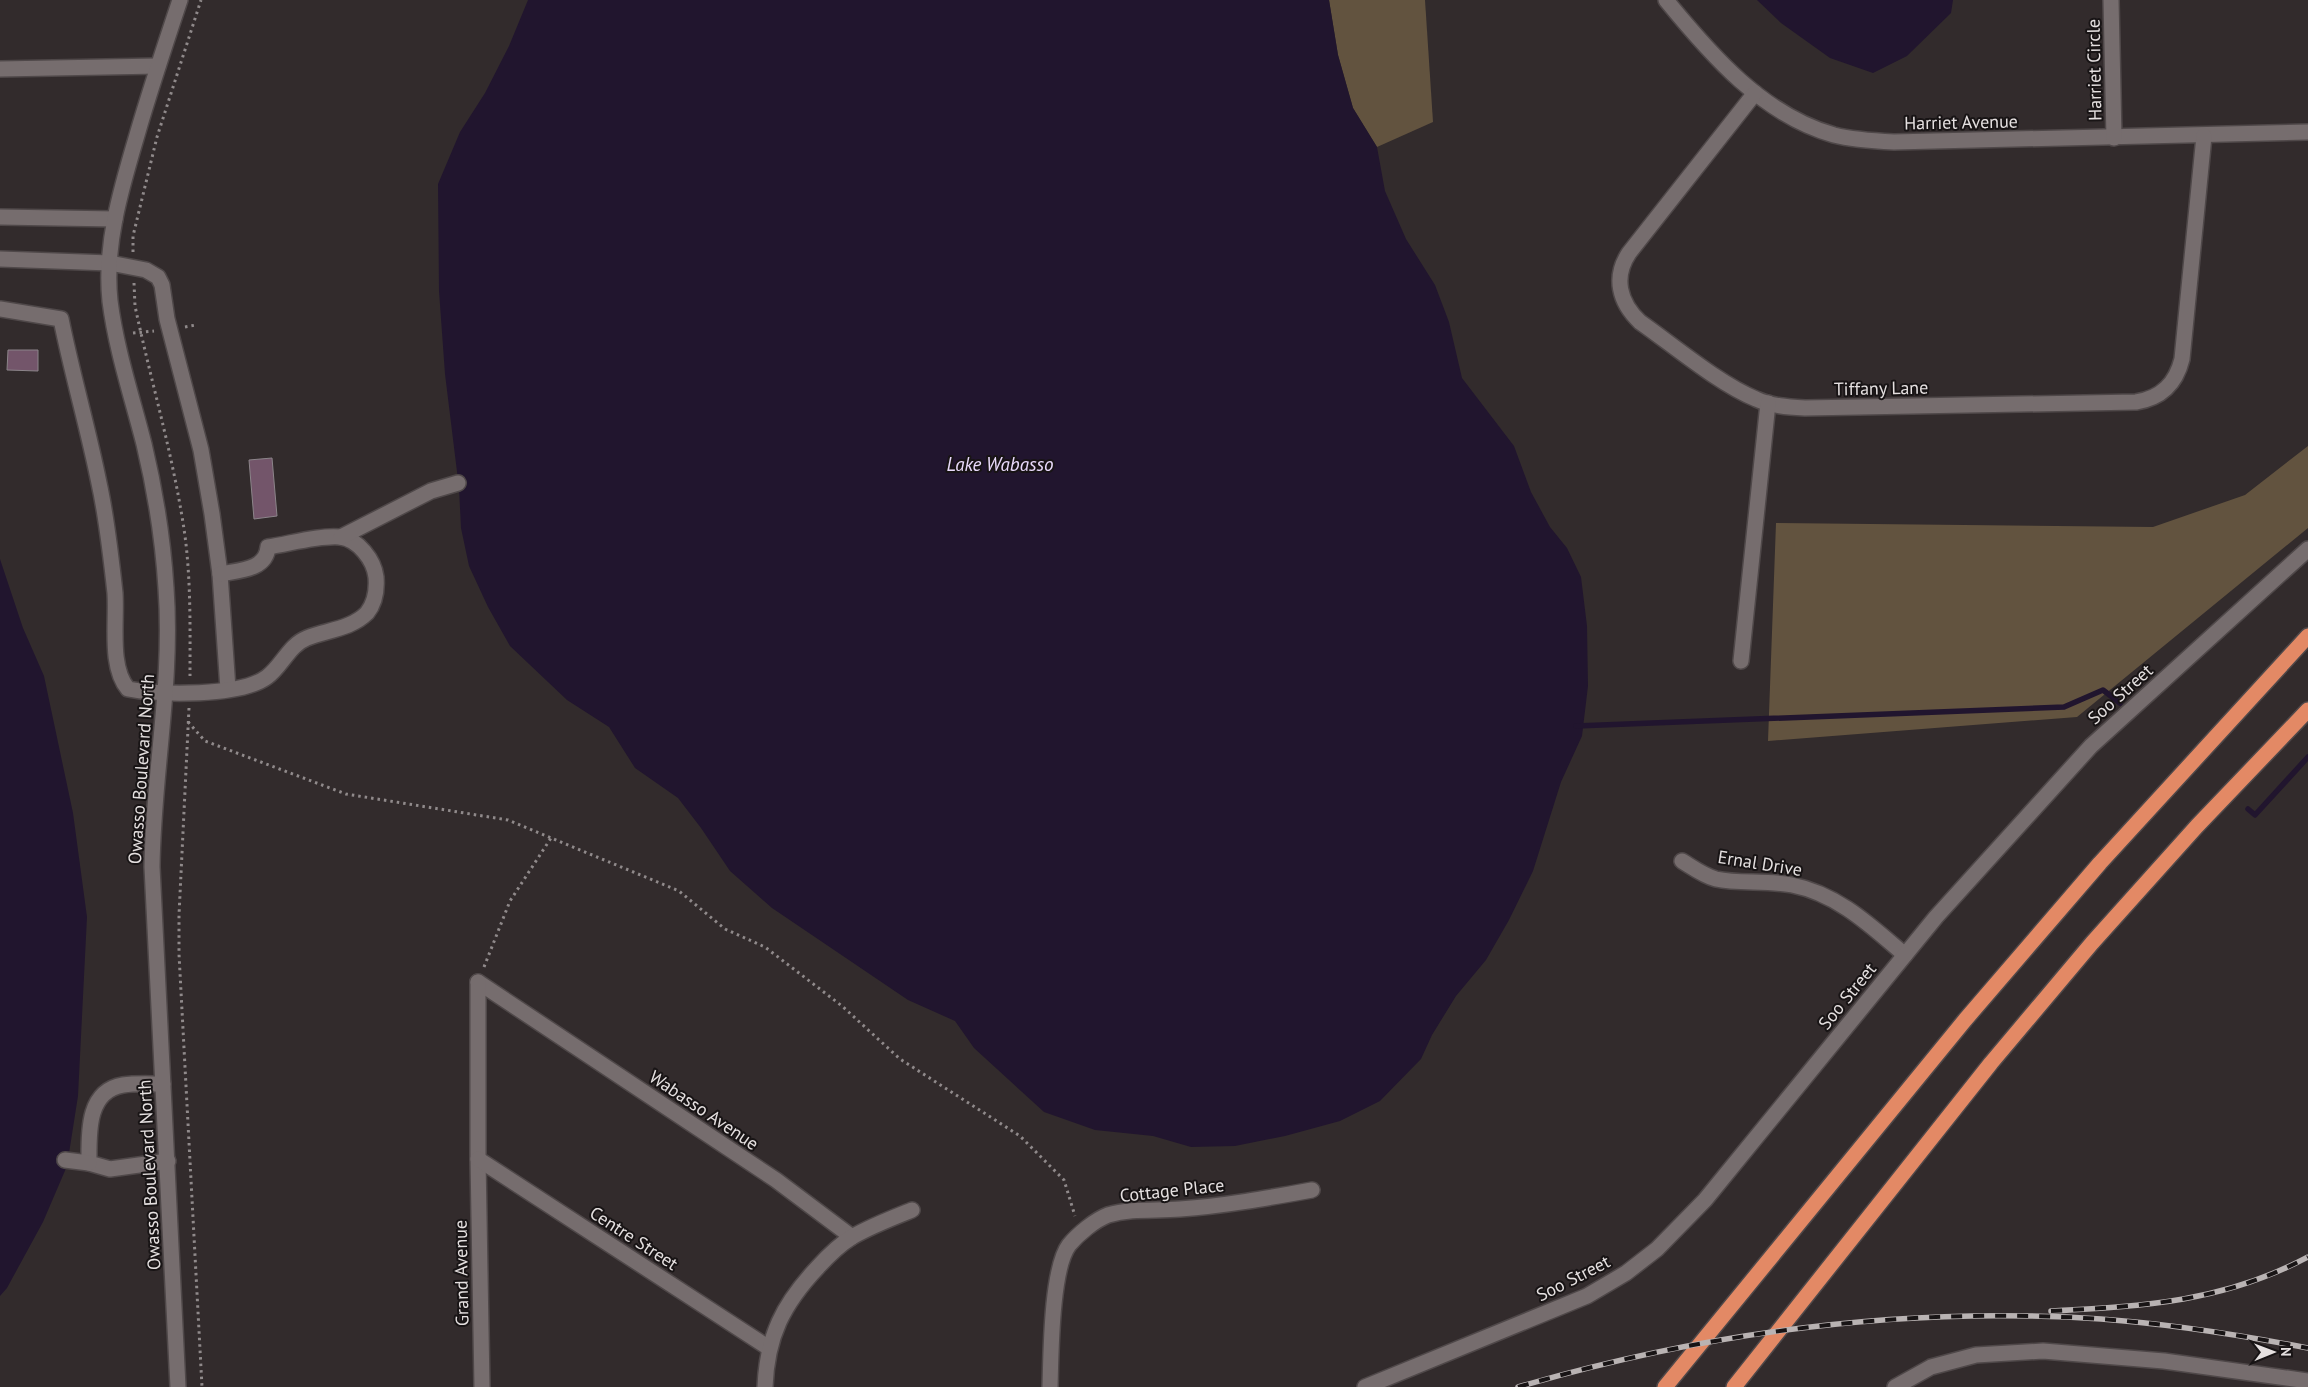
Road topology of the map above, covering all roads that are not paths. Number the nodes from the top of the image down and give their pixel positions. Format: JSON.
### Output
{"nodes":[{"id":1,"x":180,"y":0,"type":"edge"},
{"id":2,"x":1666,"y":0,"type":"edge"},
{"id":3,"x":2111,"y":0,"type":"edge"},
{"id":4,"x":158,"y":66,"type":"junction"},
{"id":5,"x":0,"y":69,"type":"edge"},
{"id":6,"x":1755,"y":93,"type":"junction"},
{"id":7,"x":2308,"y":132,"type":"edge"},
{"id":8,"x":2204,"y":136,"type":"junction"},
{"id":9,"x":2114,"y":138,"type":"junction"},
{"id":10,"x":0,"y":217,"type":"edge"},
{"id":11,"x":115,"y":219,"type":"junction"},
{"id":12,"x":0,"y":259,"type":"edge"},
{"id":13,"x":110,"y":264,"type":"junction"},
{"id":14,"x":0,"y":309,"type":"edge"},
{"id":15,"x":1768,"y":403,"type":"junction"},
{"id":16,"x":458,"y":483,"type":"dead end"},
{"id":17,"x":341,"y":537,"type":"junction"},
{"id":18,"x":2308,"y":549,"type":"edge"},
{"id":19,"x":220,"y":574,"type":"junction"},
{"id":20,"x":2308,"y":636,"type":"edge"},
{"id":21,"x":1741,"y":661,"type":"dead end"},
{"id":22,"x":228,"y":690,"type":"junction"},
{"id":23,"x":166,"y":693,"type":"junction"},
{"id":24,"x":2308,"y":710,"type":"edge"},
{"id":25,"x":1682,"y":861,"type":"dead end"},
{"id":26,"x":1905,"y":955,"type":"junction"},
{"id":27,"x":478,"y":982,"type":"joint"},
{"id":28,"x":163,"y":1084,"type":"junction"},
{"id":29,"x":478,"y":1159,"type":"junction"},
{"id":30,"x":65,"y":1160,"type":"dead end"},
{"id":31,"x":168,"y":1161,"type":"junction"},
{"id":32,"x":89,"y":1163,"type":"junction"},
{"id":33,"x":1312,"y":1190,"type":"dead end"},
{"id":34,"x":912,"y":1210,"type":"dead end"},
{"id":35,"x":852,"y":1237,"type":"junction"},
{"id":36,"x":769,"y":1348,"type":"junction"},
{"id":37,"x":2308,"y":1381,"type":"edge"},
{"id":38,"x":178,"y":1387,"type":"edge"},
{"id":39,"x":482,"y":1387,"type":"edge"},
{"id":40,"x":765,"y":1387,"type":"edge"},
{"id":41,"x":1050,"y":1387,"type":"edge"},
{"id":42,"x":1365,"y":1387,"type":"edge"},
{"id":43,"x":1665,"y":1387,"type":"edge"},
{"id":44,"x":1734,"y":1387,"type":"edge"},
{"id":45,"x":1895,"y":1387,"type":"edge"}],
"edges":[{"from":1,"to":4,"type":"street","name":"Owasso Boulevard North"},
{"from":2,"to":6,"type":"street","name":"Harriet Avenue"},
{"from":3,"to":9,"type":"street","name":"Harriet Circle"},
{"from":4,"to":5,"type":"street"},
{"from":4,"to":11,"type":"street","name":"Owasso Boulevard North"},
{"from":6,"to":9,"type":"street","name":"Harriet Avenue"},
{"from":6,"to":15,"type":"street","name":"Tiffany Lane"},
{"from":7,"to":8,"type":"street","name":"Harriet Avenue"},
{"from":8,"to":9,"type":"street","name":"Harriet Avenue"},
{"from":8,"to":15,"type":"street","name":"Tiffany Lane"},
{"from":10,"to":11,"type":"street"},
{"from":11,"to":13,"type":"street","name":"Owasso Boulevard North"},
{"from":12,"to":13,"type":"street"},
{"from":13,"to":19,"type":"street"},
{"from":13,"to":23,"type":"street","name":"Owasso Boulevard North"},
{"from":14,"to":23,"type":"street"},
{"from":15,"to":21,"type":"street"},
{"from":16,"to":17,"type":"street"},
{"from":17,"to":19,"type":"street"},
{"from":17,"to":22,"type":"street"},
{"from":18,"to":26,"type":"street","name":"Soo Street"},
{"from":19,"to":22,"type":"street"},
{"from":20,"to":43,"type":"highway"},
{"from":22,"to":23,"type":"street"},
{"from":23,"to":28,"type":"street","name":"Owasso Boulevard North"},
{"from":24,"to":44,"type":"highway"},
{"from":25,"to":26,"type":"street","name":"Ernal Drive"},
{"from":26,"to":42,"type":"street","name":"Soo Street"},
{"from":27,"to":29,"type":"street","name":"Grand Avenue"},
{"from":27,"to":35,"type":"street","name":"Wabasso Avenue"},
{"from":28,"to":31,"type":"street","name":"Owasso Boulevard North"},
{"from":28,"to":32,"type":"street"},
{"from":29,"to":36,"type":"street","name":"Centre Street"},
{"from":29,"to":39,"type":"street","name":"Grand Avenue"},
{"from":30,"to":32,"type":"street"},
{"from":31,"to":32,"type":"street"},
{"from":31,"to":38,"type":"street","name":"Owasso Boulevard North"},
{"from":33,"to":41,"type":"street","name":"Cottage Place"},
{"from":34,"to":35,"type":"street"},
{"from":35,"to":36,"type":"street"},
{"from":36,"to":40,"type":"street"},
{"from":37,"to":45,"type":"street"}]}
